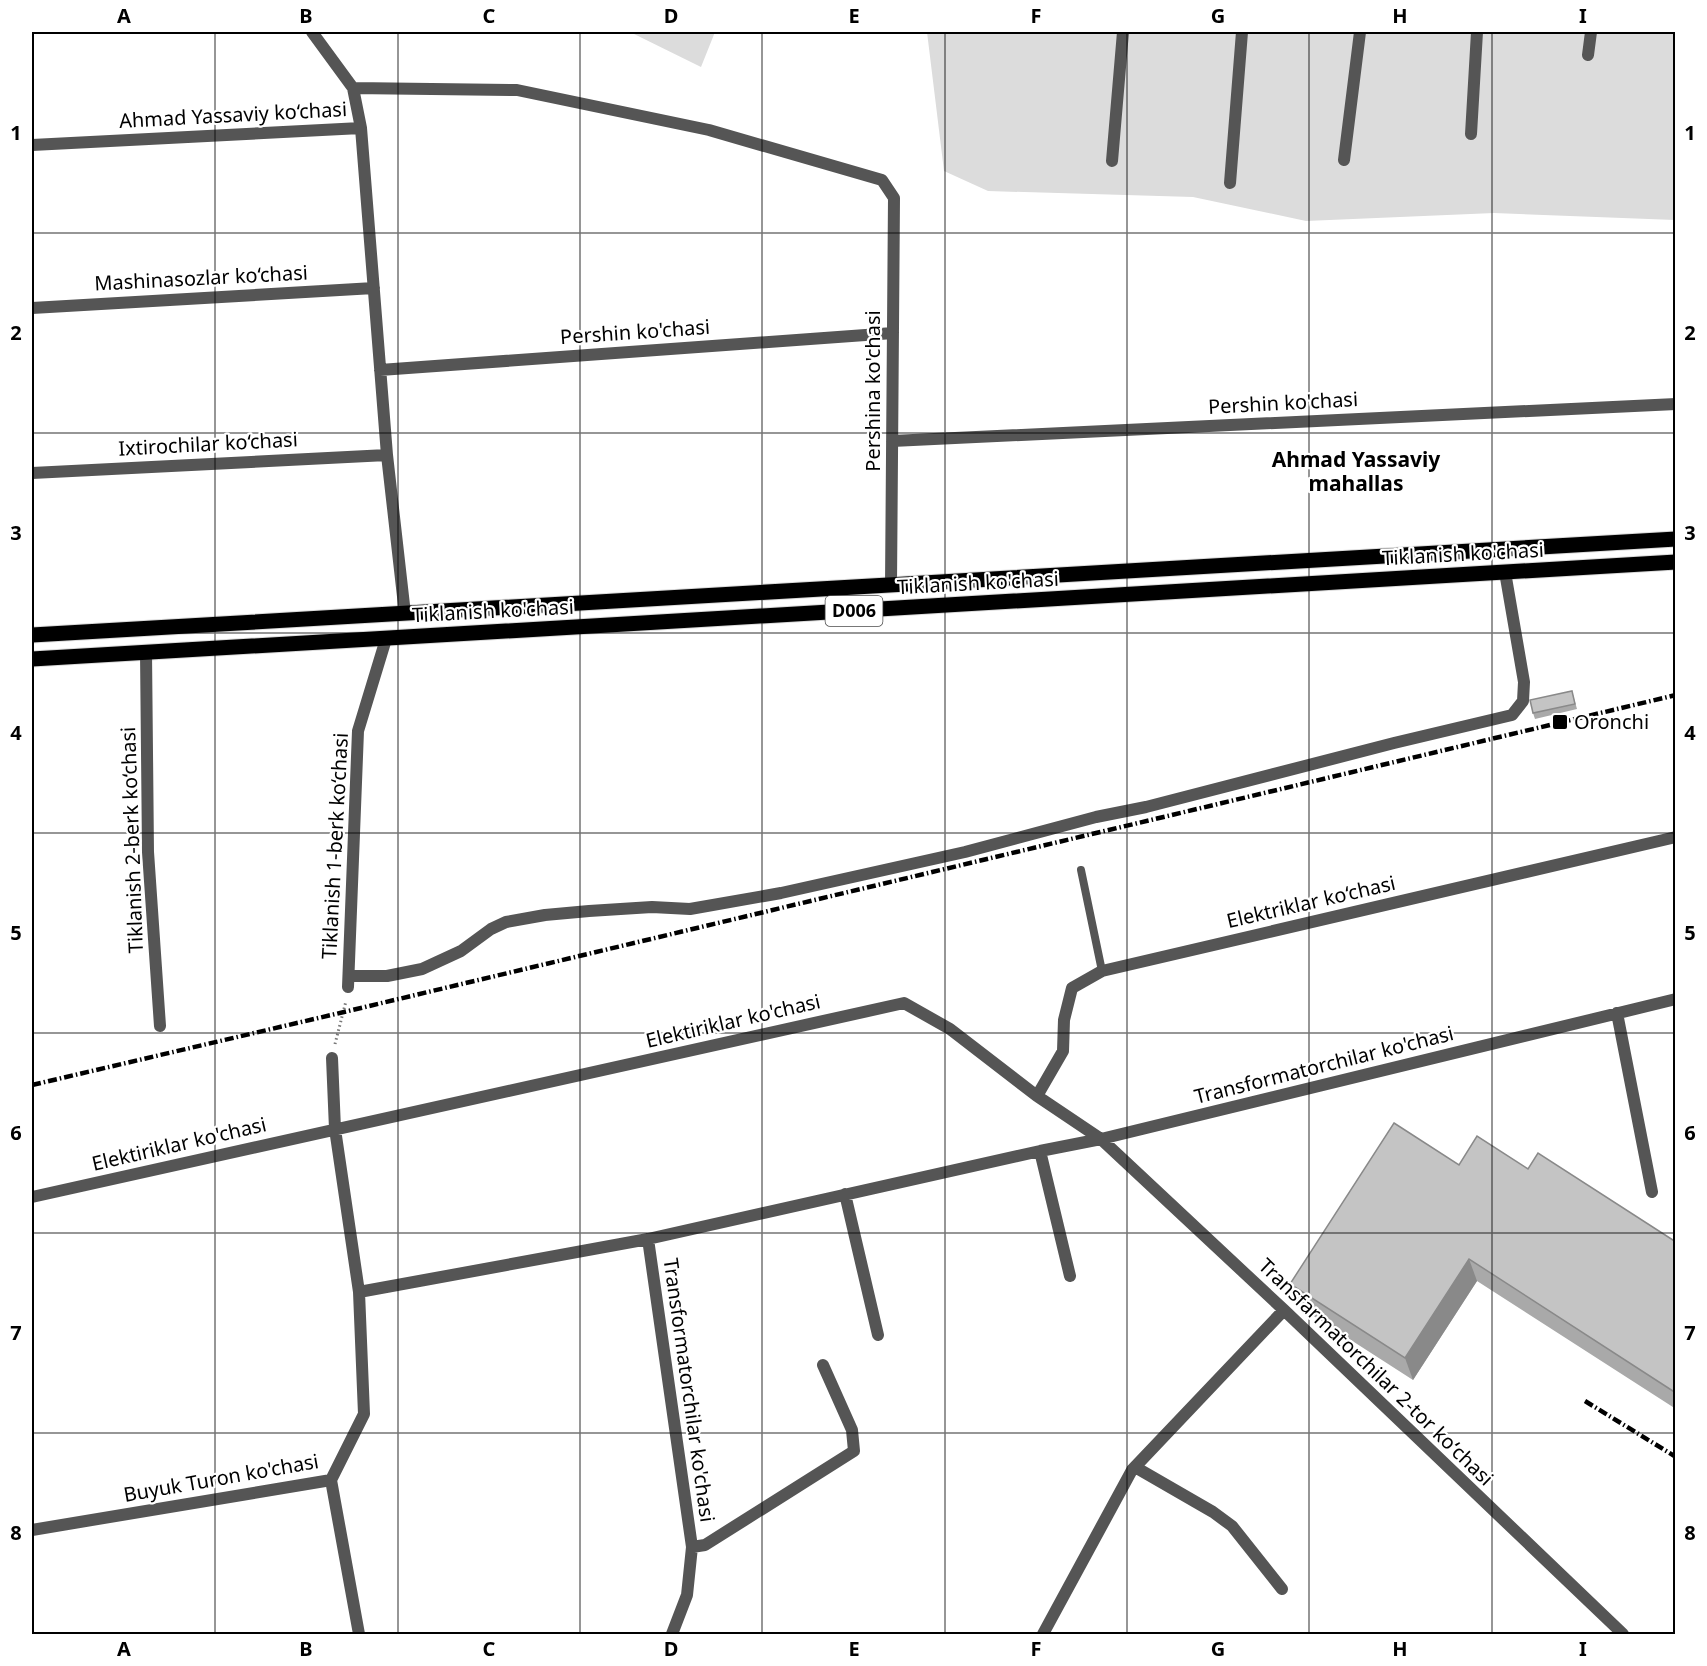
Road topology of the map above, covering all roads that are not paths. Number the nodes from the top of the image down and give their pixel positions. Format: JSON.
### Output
{"nodes":[{"id":1,"x":312,"y":32,"type":"edge"},
{"id":2,"x":1123,"y":32,"type":"edge"},
{"id":3,"x":1242,"y":32,"type":"edge"},
{"id":4,"x":1360,"y":32,"type":"edge"},
{"id":5,"x":1477,"y":32,"type":"edge"},
{"id":6,"x":1591,"y":32,"type":"edge"},
{"id":7,"x":1588,"y":55,"type":"dead end"},
{"id":8,"x":353,"y":88,"type":"junction"},
{"id":9,"x":361,"y":128,"type":"junction"},
{"id":10,"x":1471,"y":134,"type":"dead end"},
{"id":11,"x":32,"y":145,"type":"edge"},
{"id":12,"x":1344,"y":160,"type":"dead end"},
{"id":13,"x":1112,"y":161,"type":"dead end"},
{"id":14,"x":1230,"y":183,"type":"dead end"},
{"id":15,"x":374,"y":288,"type":"junction"},
{"id":16,"x":32,"y":308,"type":"edge"},
{"id":17,"x":893,"y":333,"type":"junction"},
{"id":18,"x":380,"y":370,"type":"junction"},
{"id":19,"x":1676,"y":404,"type":"edge"},
{"id":20,"x":892,"y":441,"type":"junction"},
{"id":21,"x":387,"y":454,"type":"junction"},
{"id":22,"x":32,"y":473,"type":"edge"},
{"id":23,"x":1676,"y":539,"type":"edge"},
{"id":24,"x":1676,"y":562,"type":"edge"},
{"id":25,"x":1505,"y":572,"type":"junction"},
{"id":26,"x":891,"y":585,"type":"junction"},
{"id":27,"x":405,"y":614,"type":"junction"},
{"id":28,"x":32,"y":635,"type":"edge"},
{"id":29,"x":386,"y":639,"type":"junction"},
{"id":30,"x":146,"y":652,"type":"junction"},
{"id":31,"x":32,"y":659,"type":"edge"},
{"id":32,"x":1676,"y":837,"type":"edge"},
{"id":33,"x":1081,"y":870,"type":"dead end"},
{"id":34,"x":1102,"y":971,"type":"junction"},
{"id":35,"x":1676,"y":999,"type":"edge"},
{"id":36,"x":1617,"y":1013,"type":"junction"},
{"id":37,"x":160,"y":1026,"type":"dead end"},
{"id":38,"x":332,"y":1059,"type":"dead end"},
{"id":39,"x":1037,"y":1096,"type":"junction"},
{"id":40,"x":335,"y":1130,"type":"junction"},
{"id":41,"x":1101,"y":1139,"type":"junction"},
{"id":42,"x":1040,"y":1150,"type":"junction"},
{"id":43,"x":1652,"y":1192,"type":"dead end"},
{"id":44,"x":845,"y":1194,"type":"junction"},
{"id":45,"x":32,"y":1197,"type":"edge"},
{"id":46,"x":648,"y":1239,"type":"junction"},
{"id":47,"x":1070,"y":1276,"type":"dead end"},
{"id":48,"x":359,"y":1292,"type":"junction"},
{"id":49,"x":1284,"y":1310,"type":"junction"},
{"id":50,"x":878,"y":1335,"type":"dead end"},
{"id":51,"x":823,"y":1365,"type":"dead end"},
{"id":52,"x":1135,"y":1467,"type":"junction"},
{"id":53,"x":331,"y":1480,"type":"junction"},
{"id":54,"x":32,"y":1530,"type":"edge"},
{"id":55,"x":692,"y":1547,"type":"junction"},
{"id":56,"x":1282,"y":1589,"type":"dead end"},
{"id":57,"x":359,"y":1635,"type":"edge"},
{"id":58,"x":672,"y":1635,"type":"edge"},
{"id":59,"x":1043,"y":1635,"type":"edge"},
{"id":60,"x":1623,"y":1635,"type":"edge"}],
"edges":[{"from":1,"to":8,"type":"street","name":"Ahmad Yassaviy ko‘chasi"},
{"from":2,"to":13,"type":"street"},
{"from":3,"to":14,"type":"street"},
{"from":4,"to":12,"type":"street"},
{"from":5,"to":10,"type":"street"},
{"from":6,"to":7,"type":"street"},
{"from":8,"to":9,"type":"street","name":"Ahmad Yassaviy ko‘chasi"},
{"from":8,"to":17,"type":"street","name":"Pershina ko'chasi"},
{"from":9,"to":11,"type":"street","name":"Ahmad Yassaviy ko‘chasi"},
{"from":9,"to":15,"type":"street"},
{"from":15,"to":16,"type":"street","name":"Mashinasozlar ko‘chasi"},
{"from":15,"to":18,"type":"street"},
{"from":17,"to":18,"type":"street","name":"Pershin ko'chasi"},
{"from":17,"to":20,"type":"street","name":"Pershina ko'chasi"},
{"from":18,"to":21,"type":"street"},
{"from":19,"to":20,"type":"street","name":"Pershin ko'chasi"},
{"from":20,"to":26,"type":"street","name":"Pershina ko'chasi"},
{"from":21,"to":22,"type":"street","name":"Ixtirochilar ko‘chasi"},
{"from":21,"to":27,"type":"street"},
{"from":23,"to":26,"type":"main road","number":"D006"},
{"from":24,"to":25,"type":"main road","name":"Tiklanish ko'chasi","number":"D006"},
{"from":25,"to":29,"type":"main road","name":"Tiklanish ko'chasi","number":"D006"},
{"from":25,"to":29,"type":"street","name":"Tiklanish 1-berk ko‘chasi"},
{"from":26,"to":27,"type":"main road","number":"D006"},
{"from":27,"to":28,"type":"main road","number":"D006"},
{"from":27,"to":29,"type":"main road"},
{"from":29,"to":30,"type":"main road","name":"Tiklanish ko'chasi","number":"D006"},
{"from":30,"to":31,"type":"main road","name":"Tiklanish ko'chasi","number":"D006"},
{"from":30,"to":37,"type":"street","name":"Tiklanish 2-berk ko‘chasi"},
{"from":32,"to":34,"type":"street","name":"Elektriklar ko‘chasi"},
{"from":33,"to":34,"type":"lane"},
{"from":34,"to":39,"type":"street","name":"Elektriklar ko‘chasi"},
{"from":35,"to":36,"type":"street","name":"Transformatorchilar ko'chasi"},
{"from":36,"to":41,"type":"street","name":"Transformatorchilar ko'chasi"},
{"from":36,"to":43,"type":"street"},
{"from":38,"to":40,"type":"street"},
{"from":39,"to":40,"type":"street","name":"Elektiriklar ko'chasi"},
{"from":39,"to":41,"type":"street","name":"Elektiriklar ko'chasi"},
{"from":40,"to":45,"type":"street","name":"Elektiriklar ko'chasi"},
{"from":40,"to":48,"type":"street"},
{"from":41,"to":42,"type":"street","name":"Transformatorchilar ko'chasi"},
{"from":41,"to":49,"type":"street","name":"Transfarmatorchilar 2-tor koʻchasi"},
{"from":42,"to":44,"type":"street","name":"Transformatorchilar ko'chasi"},
{"from":42,"to":47,"type":"street"},
{"from":44,"to":46,"type":"street","name":"Transformatorchilar ko'chasi"},
{"from":44,"to":50,"type":"street"},
{"from":46,"to":48,"type":"street","name":"Transformatorchilar ko'chasi"},
{"from":46,"to":55,"type":"street","name":"Transformatorchilar ko'chasi"},
{"from":48,"to":53,"type":"street","name":"Buyuk Turon ko'chasi"},
{"from":49,"to":52,"type":"street"},
{"from":49,"to":60,"type":"street","name":"Transfarmatorchilar 2-tor koʻchasi"},
{"from":51,"to":55,"type":"street"},
{"from":52,"to":56,"type":"street"},
{"from":52,"to":59,"type":"street"},
{"from":53,"to":54,"type":"street","name":"Buyuk Turon ko'chasi"},
{"from":53,"to":57,"type":"street"},
{"from":55,"to":58,"type":"street"}]}
